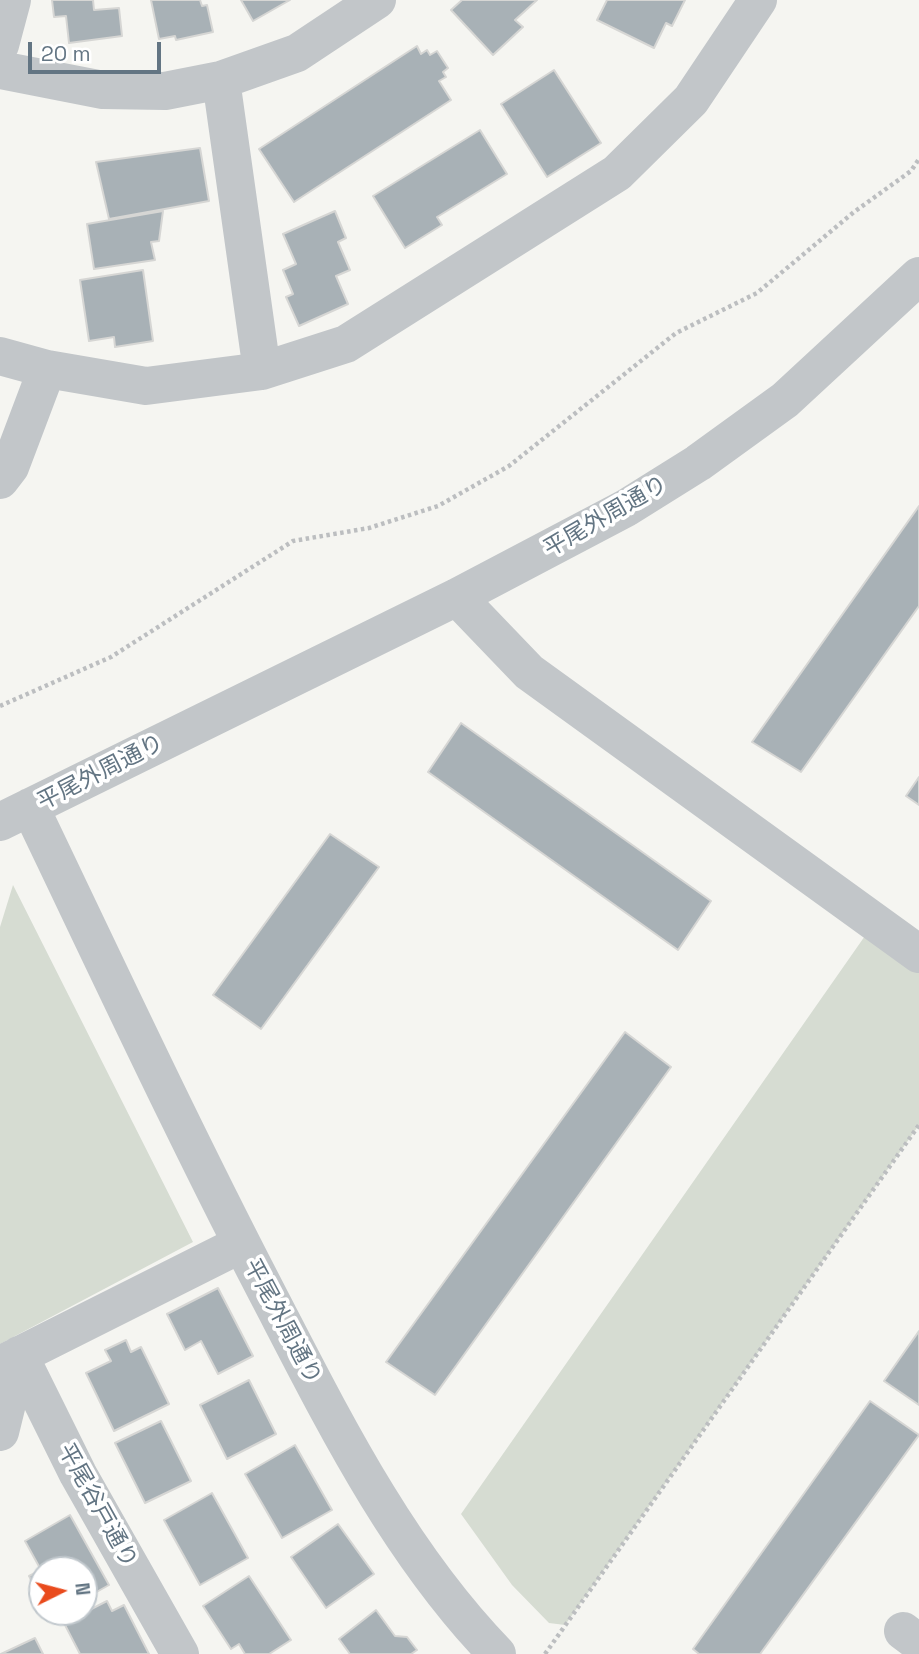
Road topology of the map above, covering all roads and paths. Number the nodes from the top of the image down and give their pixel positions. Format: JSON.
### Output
{"nodes":[{"id":1,"x":12,"y":0,"type":"edge"},
{"id":2,"x":377,"y":0,"type":"edge"},
{"id":3,"x":758,"y":0,"type":"edge"},
{"id":4,"x":0,"y":45,"type":"edge"},
{"id":5,"x":0,"y":70,"type":"edge"},
{"id":6,"x":220,"y":80,"type":"junction"},
{"id":7,"x":919,"y":159,"type":"edge"},
{"id":8,"x":919,"y":276,"type":"edge"},
{"id":9,"x":0,"y":356,"type":"edge"},
{"id":10,"x":47,"y":369,"type":"junction"},
{"id":11,"x":262,"y":371,"type":"junction"},
{"id":12,"x":0,"y":480,"type":"edge"},
{"id":13,"x":457,"y":597,"type":"junction"},
{"id":14,"x":0,"y":706,"type":"edge"},
{"id":15,"x":15,"y":814,"type":"edge"},
{"id":16,"x":919,"y":954,"type":"edge"},
{"id":17,"x":919,"y":1125,"type":"edge"},
{"id":18,"x":241,"y":1244,"type":"junction"},
{"id":19,"x":9,"y":1360,"type":"edge"},
{"id":20,"x":0,"y":1432,"type":"edge"},
{"id":21,"x":180,"y":1654,"type":"edge"},
{"id":22,"x":497,"y":1654,"type":"edge"},
{"id":23,"x":545,"y":1654,"type":"edge"}],
"edges":[{"from":1,"to":4,"type":"street"},
{"from":2,"to":6,"type":"street"},
{"from":3,"to":11,"type":"street"},
{"from":5,"to":6,"type":"street"},
{"from":6,"to":11,"type":"street"},
{"from":7,"to":14,"type":"path"},
{"from":8,"to":13,"type":"street","name":"平尾外周通り"},
{"from":9,"to":10,"type":"street"},
{"from":10,"to":11,"type":"street"},
{"from":10,"to":12,"type":"street"},
{"from":13,"to":15,"type":"street","name":"平尾外周通り"},
{"from":13,"to":16,"type":"street"},
{"from":15,"to":18,"type":"street","name":"平尾外周通り"},
{"from":17,"to":23,"type":"path"},
{"from":18,"to":19,"type":"street"},
{"from":18,"to":22,"type":"street","name":"平尾外周通り"},
{"from":19,"to":20,"type":"street"},
{"from":19,"to":21,"type":"street","name":"平尾谷戸通り"}]}
